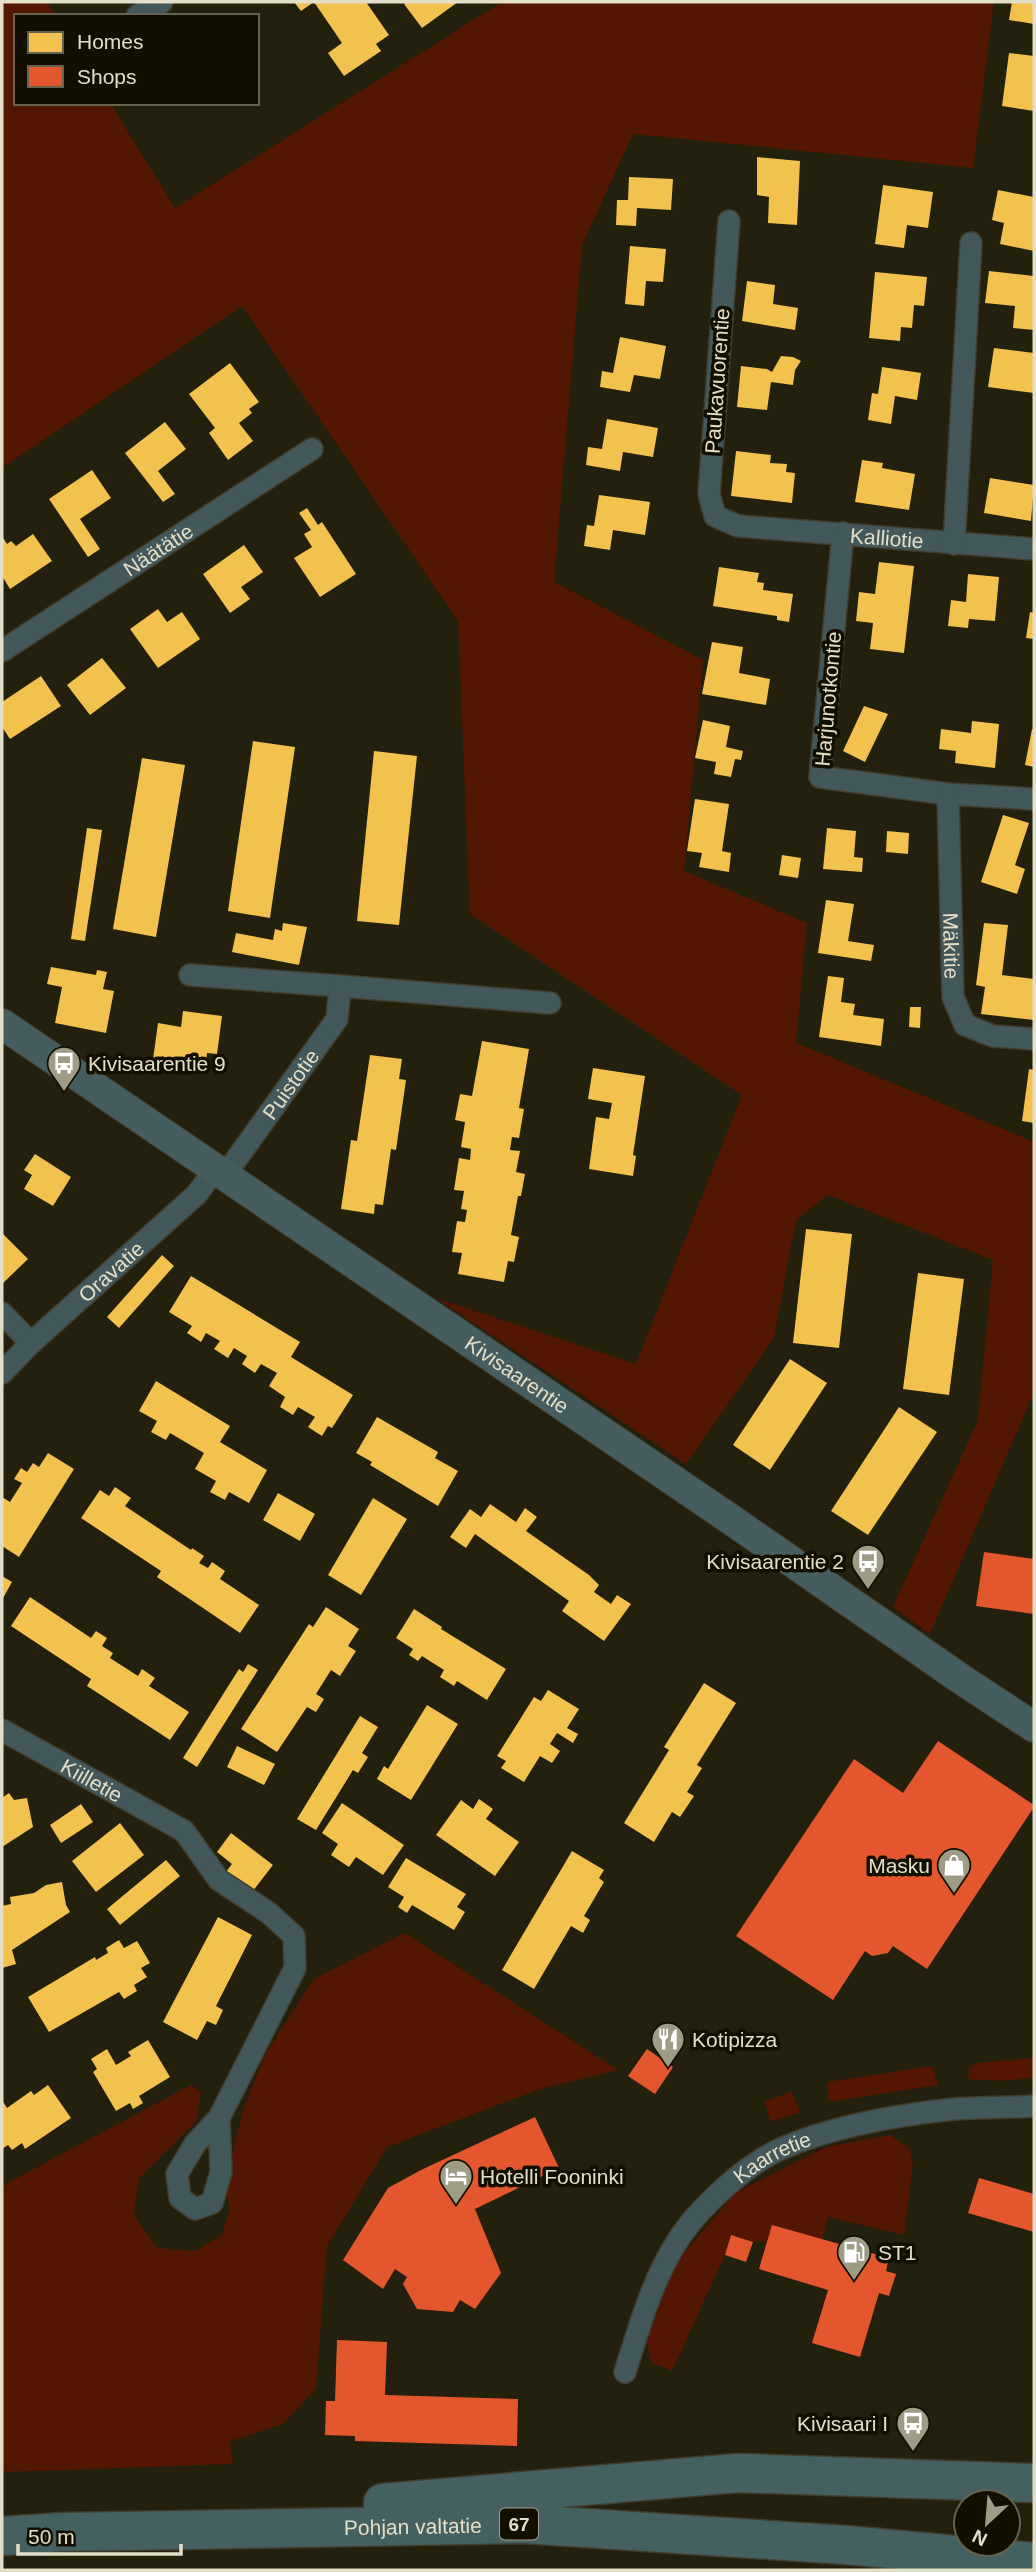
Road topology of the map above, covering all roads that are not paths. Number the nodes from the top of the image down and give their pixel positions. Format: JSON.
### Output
{"nodes":[{"id":1,"x":162,"y":2,"type":"edge"},
{"id":2,"x":141,"y":14,"type":"edge"},
{"id":3,"x":729,"y":221,"type":"dead end"},
{"id":4,"x":971,"y":243,"type":"dead end"},
{"id":5,"x":312,"y":449,"type":"dead end"},
{"id":6,"x":738,"y":526,"type":"joint"},
{"id":7,"x":843,"y":533,"type":"junction"},
{"id":8,"x":954,"y":544,"type":"junction"},
{"id":9,"x":1034,"y":549,"type":"edge"},
{"id":10,"x":2,"y":651,"type":"edge"},
{"id":11,"x":948,"y":794,"type":"junction"},
{"id":12,"x":1034,"y":799,"type":"edge"},
{"id":13,"x":190,"y":975,"type":"dead end"},
{"id":14,"x":340,"y":986,"type":"junction"},
{"id":15,"x":550,"y":1003,"type":"dead end"},
{"id":16,"x":2,"y":1024,"type":"edge"},
{"id":17,"x":1034,"y":1039,"type":"edge"},
{"id":18,"x":220,"y":1172,"type":"junction"},
{"id":19,"x":2,"y":1313,"type":"edge"},
{"id":20,"x":31,"y":1343,"type":"junction"},
{"id":21,"x":2,"y":1373,"type":"edge"},
{"id":22,"x":1034,"y":1726,"type":"edge"},
{"id":23,"x":2,"y":1730,"type":"edge"},
{"id":24,"x":1034,"y":2106,"type":"edge"},
{"id":25,"x":219,"y":2118,"type":"dead end"},
{"id":26,"x":625,"y":2372,"type":"dead end"},
{"id":27,"x":1034,"y":2483,"type":"edge"},
{"id":28,"x":64,"y":2532,"type":"junction"},
{"id":29,"x":2,"y":2536,"type":"edge"},
{"id":30,"x":1034,"y":2561,"type":"edge"}],
"edges":[{"from":1,"to":2,"type":"street"},
{"from":3,"to":6,"type":"street","name":"Paukavuorentie"},
{"from":4,"to":8,"type":"street"},
{"from":5,"to":10,"type":"street","name":"Näätätie"},
{"from":6,"to":7,"type":"street","name":"Kalliotie"},
{"from":7,"to":8,"type":"street","name":"Kalliotie"},
{"from":7,"to":11,"type":"street","name":"Harjunotkontie"},
{"from":8,"to":9,"type":"street","name":"Kalliotie"},
{"from":11,"to":12,"type":"street","name":"Harjunotkontie"},
{"from":11,"to":17,"type":"street","name":"Mäkitie"},
{"from":13,"to":14,"type":"street"},
{"from":14,"to":15,"type":"street"},
{"from":14,"to":18,"type":"street","name":"Puistotie"},
{"from":16,"to":18,"type":"street","name":"Kivisaarentie"},
{"from":18,"to":20,"type":"street","name":"Oravatie"},
{"from":18,"to":22,"type":"street","name":"Kivisaarentie"},
{"from":19,"to":20,"type":"street"},
{"from":20,"to":21,"type":"street","name":"Oravatie"},
{"from":23,"to":25,"type":"street","name":"Kiilletie"},
{"from":24,"to":26,"type":"street","name":"Kaarretie"},
{"from":27,"to":28,"type":"highway"},
{"from":28,"to":29,"type":"highway","name":"Pohjan valtatie","number":"67"},
{"from":28,"to":30,"type":"highway","name":"Pohjan valtatie","number":"67"}]}
